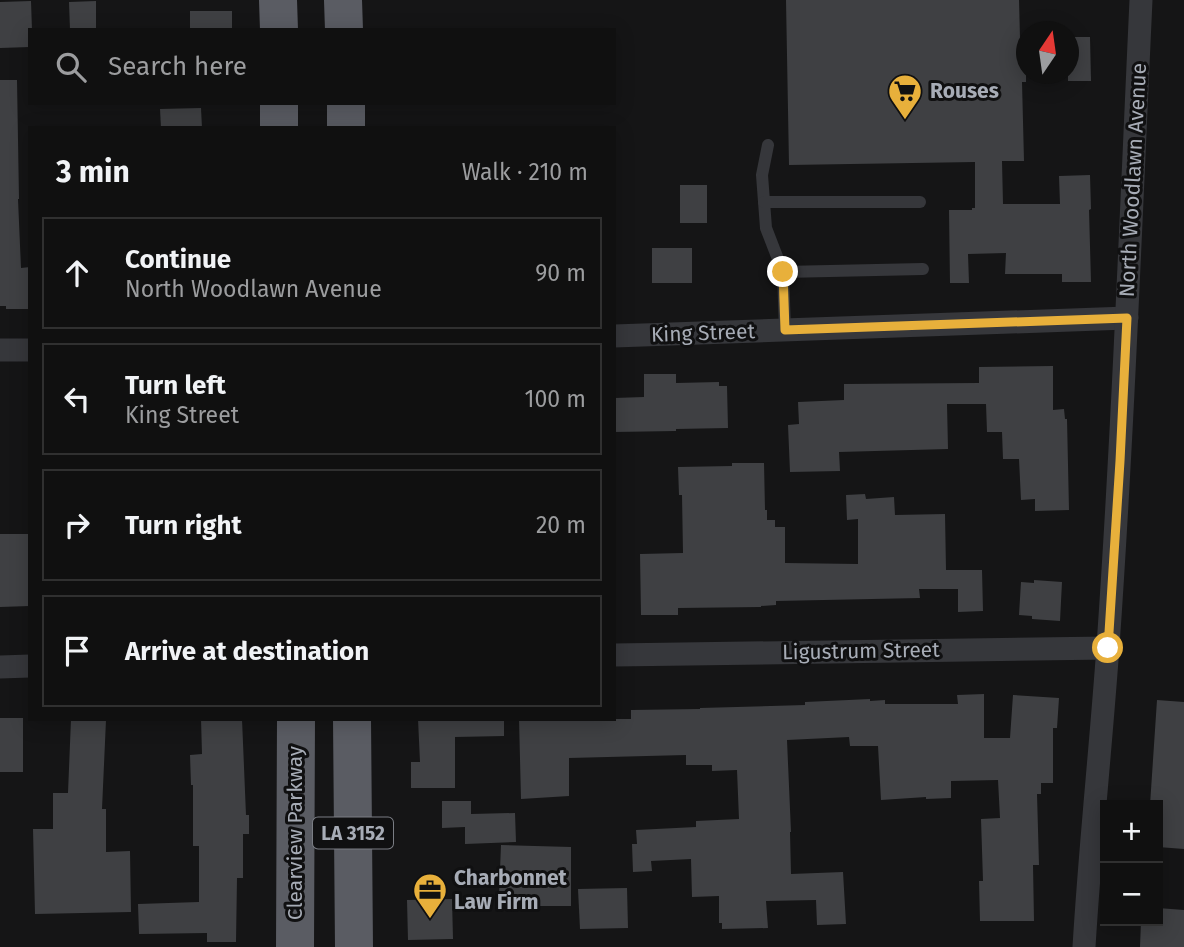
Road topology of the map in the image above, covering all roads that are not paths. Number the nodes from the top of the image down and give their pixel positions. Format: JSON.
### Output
{"nodes":[{"id":1,"x":278,"y":0,"type":"edge"},
{"id":2,"x":343,"y":0,"type":"edge"},
{"id":3,"x":1141,"y":0,"type":"edge"},
{"id":4,"x":279,"y":28,"type":"edge"},
{"id":5,"x":344,"y":28,"type":"edge"},
{"id":6,"x":279,"y":105,"type":"edge"},
{"id":7,"x":346,"y":105,"type":"edge"},
{"id":8,"x":279,"y":126,"type":"edge"},
{"id":9,"x":346,"y":126,"type":"edge"},
{"id":10,"x":768,"y":145,"type":"dead end"},
{"id":11,"x":764,"y":202,"type":"junction"},
{"id":12,"x":920,"y":202,"type":"dead end"},
{"id":13,"x":923,"y":269,"type":"dead end"},
{"id":14,"x":783,"y":272,"type":"junction"},
{"id":15,"x":1127,"y":318,"type":"junction"},
{"id":16,"x":785,"y":330,"type":"junction"},
{"id":17,"x":616,"y":336,"type":"edge"},
{"id":18,"x":0,"y":350,"type":"edge"},
{"id":19,"x":28,"y":350,"type":"edge"},
{"id":20,"x":1108,"y":648,"type":"junction"},
{"id":21,"x":616,"y":655,"type":"edge"},
{"id":22,"x":28,"y":666,"type":"edge"},
{"id":23,"x":0,"y":667,"type":"edge"},
{"id":24,"x":296,"y":721,"type":"edge"},
{"id":25,"x":352,"y":721,"type":"edge"},
{"id":26,"x":295,"y":947,"type":"edge"},
{"id":27,"x":354,"y":947,"type":"edge"},
{"id":28,"x":1084,"y":947,"type":"edge"}],
"edges":[{"from":1,"to":4,"type":"highway"},
{"from":2,"to":5,"type":"highway"},
{"from":3,"to":15,"type":"street","name":"North Woodlawn Avenue"},
{"from":6,"to":8,"type":"highway"},
{"from":7,"to":9,"type":"highway"},
{"from":10,"to":11,"type":"lane"},
{"from":11,"to":12,"type":"lane"},
{"from":11,"to":14,"type":"lane"},
{"from":13,"to":14,"type":"lane"},
{"from":14,"to":16,"type":"lane"},
{"from":15,"to":16,"type":"street","name":"King Street"},
{"from":15,"to":20,"type":"street","name":"North Woodlawn Avenue"},
{"from":16,"to":17,"type":"street","name":"King Street"},
{"from":18,"to":19,"type":"street"},
{"from":20,"to":21,"type":"street","name":"Ligustrum Street"},
{"from":20,"to":28,"type":"street","name":"North Woodlawn Avenue"},
{"from":22,"to":23,"type":"street"},
{"from":24,"to":26,"type":"highway","name":"Clearview Parkway","number":"LA 3152"},
{"from":25,"to":27,"type":"highway","number":"LA 3152"}]}
